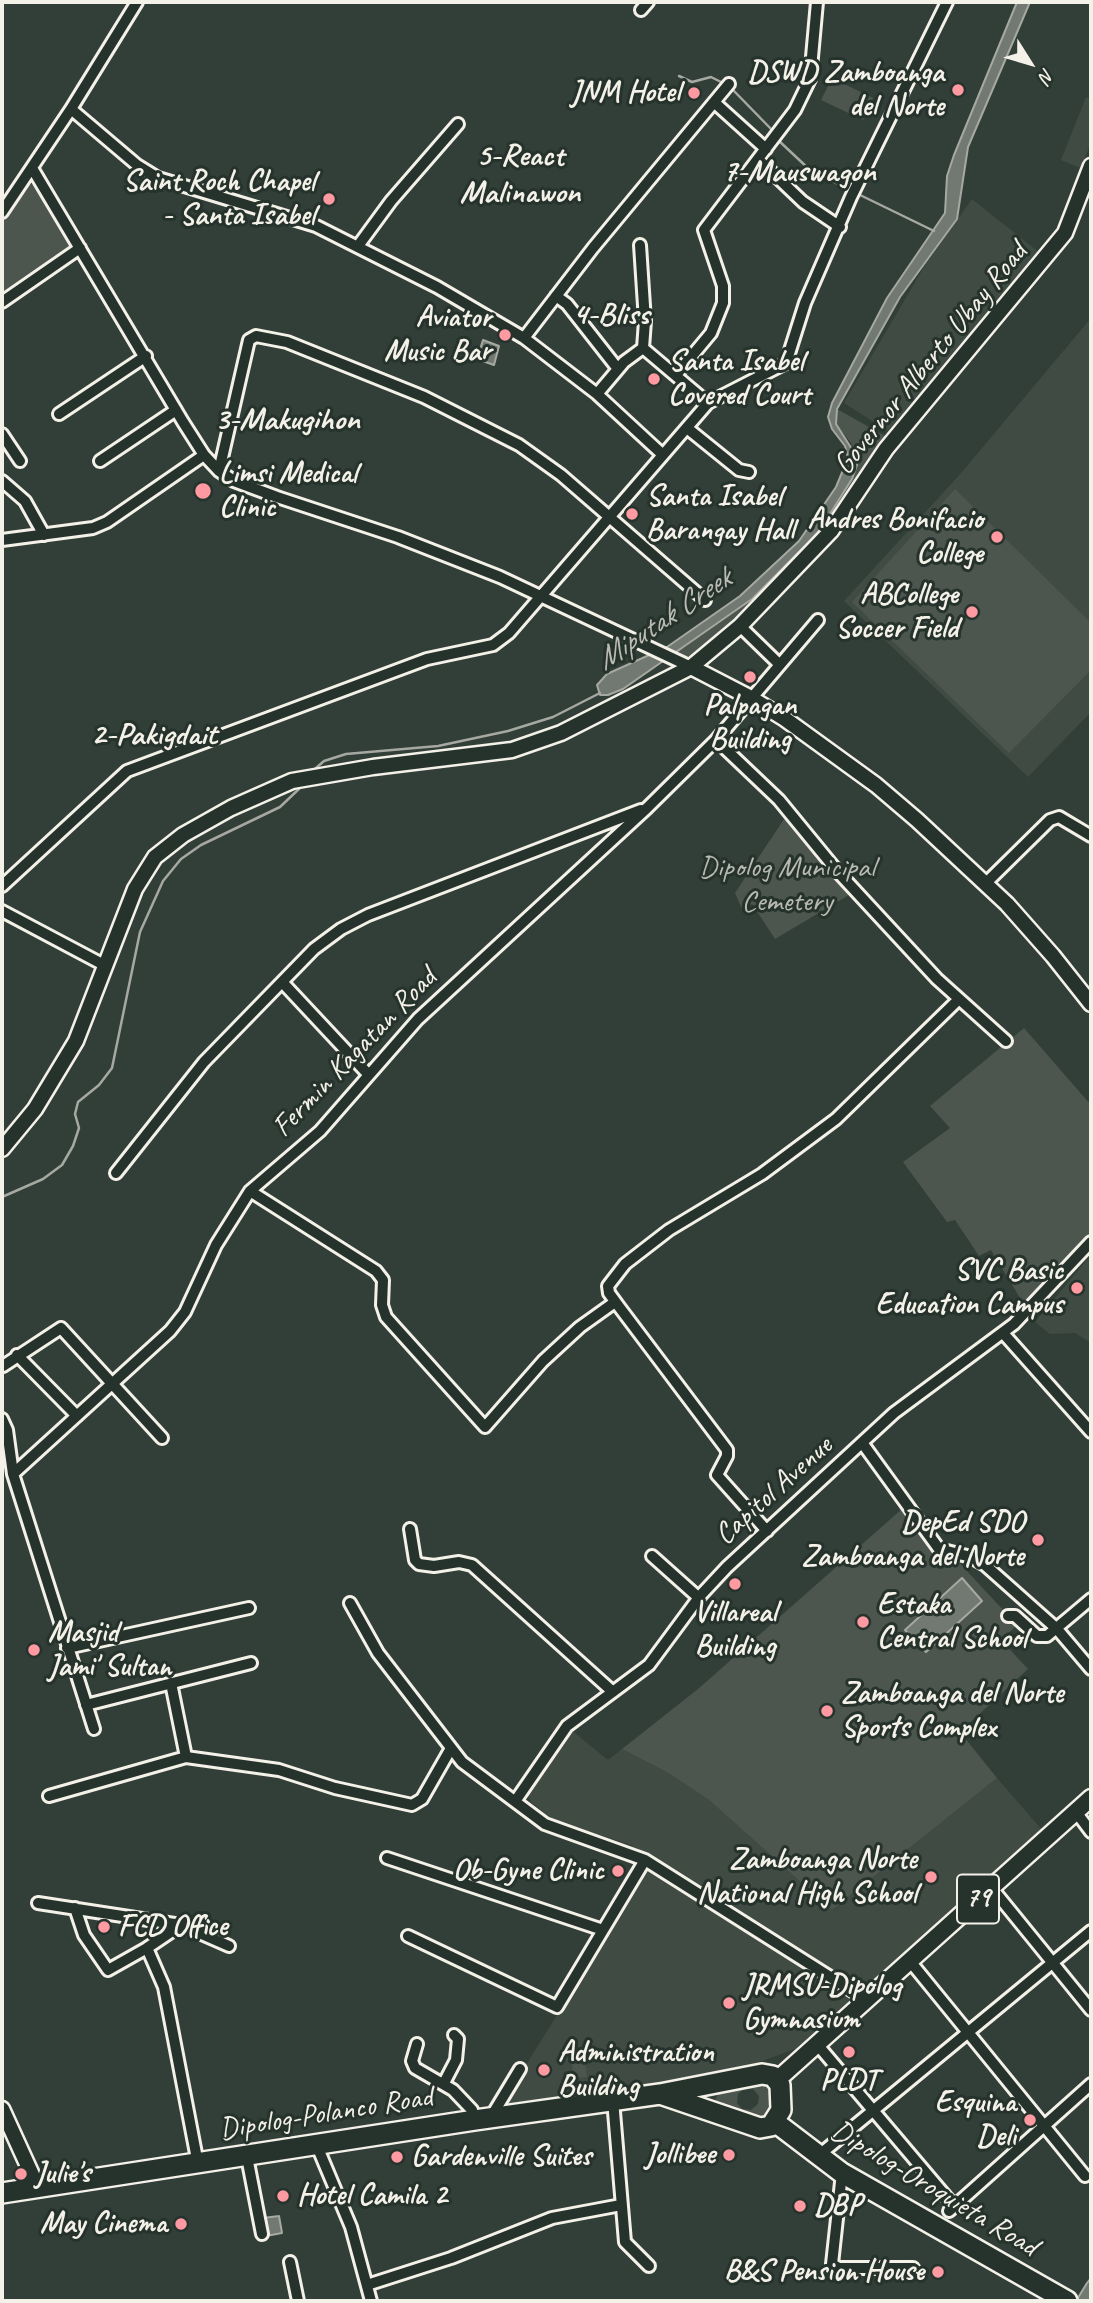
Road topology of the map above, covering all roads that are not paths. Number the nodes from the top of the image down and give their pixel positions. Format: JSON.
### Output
{"nodes":[{"id":1,"x":137,"y":2,"type":"edge"},
{"id":2,"x":817,"y":2,"type":"edge"},
{"id":3,"x":938,"y":2,"type":"edge"},
{"id":4,"x":947,"y":2,"type":"edge"},
{"id":5,"x":930,"y":37,"type":"junction"},
{"id":6,"x":729,"y":84,"type":"dead end"},
{"id":7,"x":715,"y":103,"type":"junction"},
{"id":8,"x":71,"y":109,"type":"junction"},
{"id":9,"x":458,"y":124,"type":"dead end"},
{"id":10,"x":769,"y":146,"type":"junction"},
{"id":11,"x":758,"y":159,"type":"junction"},
{"id":12,"x":1091,"y":166,"type":"edge"},
{"id":13,"x":32,"y":168,"type":"junction"},
{"id":14,"x":2,"y":212,"type":"edge"},
{"id":15,"x":840,"y":227,"type":"junction"},
{"id":16,"x":640,"y":245,"type":"dead end"},
{"id":17,"x":358,"y":246,"type":"junction"},
{"id":18,"x":80,"y":248,"type":"junction"},
{"id":19,"x":556,"y":296,"type":"junction"},
{"id":20,"x":2,"y":302,"type":"edge"},
{"id":21,"x":524,"y":338,"type":"junction"},
{"id":22,"x":643,"y":348,"type":"junction"},
{"id":23,"x":146,"y":356,"type":"junction"},
{"id":24,"x":618,"y":369,"type":"junction"},
{"id":25,"x":676,"y":375,"type":"junction"},
{"id":26,"x":597,"y":394,"type":"junction"},
{"id":27,"x":708,"y":403,"type":"junction"},
{"id":28,"x":176,"y":410,"type":"junction"},
{"id":29,"x":59,"y":414,"type":"dead end"},
{"id":30,"x":687,"y":428,"type":"junction"},
{"id":31,"x":2,"y":434,"type":"edge"},
{"id":32,"x":204,"y":455,"type":"junction"},
{"id":33,"x":663,"y":455,"type":"junction"},
{"id":34,"x":20,"y":461,"type":"dead end"},
{"id":35,"x":100,"y":461,"type":"dead end"},
{"id":36,"x":219,"y":471,"type":"junction"},
{"id":37,"x":749,"y":472,"type":"dead end"},
{"id":38,"x":2,"y":481,"type":"edge"},
{"id":39,"x":608,"y":517,"type":"junction"},
{"id":40,"x":44,"y":535,"type":"junction"},
{"id":41,"x":2,"y":540,"type":"edge"},
{"id":42,"x":542,"y":595,"type":"junction"},
{"id":43,"x":705,"y":600,"type":"dead end"},
{"id":44,"x":818,"y":620,"type":"dead end"},
{"id":45,"x":740,"y":626,"type":"junction"},
{"id":46,"x":779,"y":664,"type":"junction"},
{"id":47,"x":691,"y":667,"type":"junction"},
{"id":48,"x":751,"y":698,"type":"junction"},
{"id":49,"x":716,"y":740,"type":"junction"},
{"id":50,"x":647,"y":808,"type":"junction"},
{"id":51,"x":1091,"y":836,"type":"edge"},
{"id":52,"x":986,"y":883,"type":"junction"},
{"id":53,"x":2,"y":886,"type":"edge"},
{"id":54,"x":2,"y":911,"type":"edge"},
{"id":55,"x":104,"y":965,"type":"junction"},
{"id":56,"x":283,"y":983,"type":"junction"},
{"id":57,"x":958,"y":1000,"type":"junction"},
{"id":58,"x":1091,"y":1004,"type":"edge"},
{"id":59,"x":1006,"y":1041,"type":"dead end"},
{"id":60,"x":368,"y":1073,"type":"junction"},
{"id":61,"x":2,"y":1149,"type":"edge"},
{"id":62,"x":117,"y":1173,"type":"dead end"},
{"id":63,"x":250,"y":1191,"type":"junction"},
{"id":64,"x":1091,"y":1242,"type":"edge"},
{"id":65,"x":615,"y":1301,"type":"junction"},
{"id":66,"x":1003,"y":1333,"type":"junction"},
{"id":67,"x":17,"y":1355,"type":"junction"},
{"id":68,"x":3,"y":1366,"type":"edge"},
{"id":69,"x":113,"y":1383,"type":"junction"},
{"id":70,"x":77,"y":1416,"type":"junction"},
{"id":71,"x":2,"y":1419,"type":"edge"},
{"id":72,"x":1091,"y":1432,"type":"edge"},
{"id":73,"x":162,"y":1438,"type":"dead end"},
{"id":74,"x":863,"y":1444,"type":"junction"},
{"id":75,"x":13,"y":1474,"type":"junction"},
{"id":76,"x":410,"y":1529,"type":"dead end"},
{"id":77,"x":766,"y":1531,"type":"junction"},
{"id":78,"x":652,"y":1556,"type":"dead end"},
{"id":79,"x":699,"y":1598,"type":"junction"},
{"id":80,"x":1091,"y":1599,"type":"edge"},
{"id":81,"x":350,"y":1603,"type":"dead end"},
{"id":82,"x":249,"y":1608,"type":"dead end"},
{"id":83,"x":1008,"y":1616,"type":"dead end"},
{"id":84,"x":1056,"y":1629,"type":"junction"},
{"id":85,"x":67,"y":1648,"type":"junction"},
{"id":86,"x":251,"y":1663,"type":"dead end"},
{"id":87,"x":1091,"y":1669,"type":"edge"},
{"id":88,"x":170,"y":1683,"type":"junction"},
{"id":89,"x":613,"y":1692,"type":"junction"},
{"id":90,"x":86,"y":1705,"type":"junction"},
{"id":91,"x":94,"y":1729,"type":"dead end"},
{"id":92,"x":450,"y":1750,"type":"junction"},
{"id":93,"x":186,"y":1757,"type":"junction"},
{"id":94,"x":49,"y":1796,"type":"dead end"},
{"id":95,"x":1091,"y":1798,"type":"edge"},
{"id":96,"x":516,"y":1800,"type":"junction"},
{"id":97,"x":1076,"y":1812,"type":"junction"},
{"id":98,"x":1091,"y":1832,"type":"edge"},
{"id":99,"x":387,"y":1858,"type":"dead end"},
{"id":100,"x":645,"y":1860,"type":"junction"},
{"id":101,"x":991,"y":1887,"type":"junction"},
{"id":102,"x":38,"y":1903,"type":"dead end"},
{"id":103,"x":75,"y":1908,"type":"junction"},
{"id":104,"x":181,"y":1925,"type":"junction"},
{"id":105,"x":603,"y":1930,"type":"junction"},
{"id":106,"x":1091,"y":1931,"type":"edge"},
{"id":107,"x":408,"y":1936,"type":"dead end"},
{"id":108,"x":229,"y":1946,"type":"dead end"},
{"id":109,"x":147,"y":1948,"type":"junction"},
{"id":110,"x":909,"y":1959,"type":"junction"},
{"id":111,"x":1052,"y":1964,"type":"junction"},
{"id":112,"x":865,"y":1999,"type":"junction"},
{"id":113,"x":1091,"y":2010,"type":"edge"},
{"id":114,"x":968,"y":2032,"type":"junction"},
{"id":115,"x":454,"y":2035,"type":"dead end"},
{"id":116,"x":816,"y":2043,"type":"junction"},
{"id":117,"x":417,"y":2044,"type":"dead end"},
{"id":118,"x":520,"y":2069,"type":"dead end"},
{"id":119,"x":777,"y":2080,"type":"junction"},
{"id":120,"x":444,"y":2084,"type":"junction"},
{"id":121,"x":712,"y":2084,"type":"junction"},
{"id":122,"x":1091,"y":2084,"type":"edge"},
{"id":123,"x":660,"y":2094,"type":"junction"},
{"id":124,"x":613,"y":2100,"type":"junction"},
{"id":125,"x":2,"y":2109,"type":"edge"},
{"id":126,"x":710,"y":2109,"type":"junction"},
{"id":127,"x":872,"y":2112,"type":"junction"},
{"id":128,"x":483,"y":2118,"type":"junction"},
{"id":129,"x":775,"y":2122,"type":"junction"},
{"id":130,"x":1046,"y":2125,"type":"junction"},
{"id":131,"x":317,"y":2146,"type":"junction"},
{"id":132,"x":247,"y":2157,"type":"junction"},
{"id":133,"x":817,"y":2157,"type":"junction"},
{"id":134,"x":198,"y":2164,"type":"junction"},
{"id":135,"x":842,"y":2173,"type":"junction"},
{"id":136,"x":1086,"y":2176,"type":"dead end"},
{"id":137,"x":38,"y":2188,"type":"junction"},
{"id":138,"x":2,"y":2193,"type":"edge"},
{"id":139,"x":621,"y":2205,"type":"junction"},
{"id":140,"x":262,"y":2234,"type":"dead end"},
{"id":141,"x":290,"y":2262,"type":"dead end"},
{"id":142,"x":649,"y":2266,"type":"dead end"},
{"id":143,"x":913,"y":2268,"type":"dead end"},
{"id":144,"x":367,"y":2285,"type":"junction"},
{"id":145,"x":294,"y":2300,"type":"edge"},
{"id":146,"x":370,"y":2301,"type":"edge"},
{"id":147,"x":1067,"y":2301,"type":"edge"}],
"edges":[{"from":1,"to":8,"type":"street"},
{"from":2,"to":10,"type":"street"},
{"from":3,"to":5,"type":"street"},
{"from":4,"to":5,"type":"street"},
{"from":5,"to":15,"type":"street"},
{"from":6,"to":7,"type":"street"},
{"from":7,"to":10,"type":"street"},
{"from":7,"to":19,"type":"street"},
{"from":8,"to":13,"type":"street"},
{"from":8,"to":17,"type":"street"},
{"from":9,"to":17,"type":"street"},
{"from":10,"to":11,"type":"street"},
{"from":11,"to":15,"type":"street"},
{"from":11,"to":25,"type":"street"},
{"from":12,"to":45,"type":"main road","name":"Governor Alberto Ubay Road"},
{"from":13,"to":14,"type":"street"},
{"from":13,"to":18,"type":"street"},
{"from":15,"to":27,"type":"street"},
{"from":16,"to":22,"type":"street"},
{"from":17,"to":21,"type":"street"},
{"from":18,"to":20,"type":"street"},
{"from":18,"to":23,"type":"street"},
{"from":19,"to":21,"type":"street"},
{"from":19,"to":24,"type":"street"},
{"from":21,"to":26,"type":"street"},
{"from":22,"to":24,"type":"street"},
{"from":22,"to":25,"type":"street"},
{"from":23,"to":28,"type":"street"},
{"from":23,"to":29,"type":"street"},
{"from":24,"to":26,"type":"street"},
{"from":25,"to":27,"type":"street"},
{"from":26,"to":33,"type":"street"},
{"from":27,"to":30,"type":"street"},
{"from":28,"to":32,"type":"street"},
{"from":28,"to":35,"type":"street"},
{"from":30,"to":33,"type":"street"},
{"from":30,"to":37,"type":"street"},
{"from":31,"to":34,"type":"street"},
{"from":32,"to":36,"type":"street"},
{"from":32,"to":40,"type":"street"},
{"from":33,"to":39,"type":"street"},
{"from":36,"to":39,"type":"street"},
{"from":36,"to":42,"type":"street"},
{"from":38,"to":40,"type":"street"},
{"from":39,"to":42,"type":"street"},
{"from":39,"to":43,"type":"street"},
{"from":40,"to":41,"type":"street"},
{"from":42,"to":47,"type":"street"},
{"from":42,"to":53,"type":"street"},
{"from":44,"to":46,"type":"street","name":"Fermin Kagatan Road"},
{"from":45,"to":46,"type":"street"},
{"from":45,"to":47,"type":"main road","name":"Governor Alberto Ubay Road"},
{"from":46,"to":48,"type":"street","name":"Fermin Kagatan Road"},
{"from":47,"to":48,"type":"main road"},
{"from":47,"to":55,"type":"main road","name":"Governor Alberto Ubay Road"},
{"from":48,"to":49,"type":"street","name":"Fermin Kagatan Road"},
{"from":48,"to":52,"type":"main road"},
{"from":49,"to":50,"type":"street","name":"Fermin Kagatan Road"},
{"from":49,"to":57,"type":"street"},
{"from":50,"to":56,"type":"street"},
{"from":50,"to":60,"type":"street","name":"Fermin Kagatan Road"},
{"from":51,"to":52,"type":"street"},
{"from":52,"to":58,"type":"main road"},
{"from":54,"to":55,"type":"street"},
{"from":55,"to":61,"type":"main road","name":"Governor Alberto Ubay Road"},
{"from":56,"to":60,"type":"street"},
{"from":56,"to":62,"type":"street"},
{"from":57,"to":59,"type":"street"},
{"from":57,"to":65,"type":"street"},
{"from":60,"to":63,"type":"street","name":"Fermin Kagatan Road"},
{"from":63,"to":65,"type":"street"},
{"from":63,"to":69,"type":"street","name":"Fermin Kagatan Road"},
{"from":64,"to":66,"type":"street","name":"Capitol Avenue"},
{"from":65,"to":77,"type":"street"},
{"from":66,"to":72,"type":"street"},
{"from":66,"to":74,"type":"street","name":"Capitol Avenue"},
{"from":67,"to":68,"type":"street"},
{"from":67,"to":69,"type":"street"},
{"from":67,"to":70,"type":"street"},
{"from":69,"to":70,"type":"street","name":"Fermin Kagatan Road"},
{"from":69,"to":73,"type":"street"},
{"from":70,"to":75,"type":"street","name":"Fermin Kagatan Road"},
{"from":71,"to":75,"type":"street"},
{"from":74,"to":77,"type":"street","name":"Capitol Avenue"},
{"from":74,"to":84,"type":"street"},
{"from":75,"to":85,"type":"street"},
{"from":76,"to":89,"type":"street"},
{"from":77,"to":79,"type":"street","name":"Capitol Avenue"},
{"from":78,"to":79,"type":"street"},
{"from":79,"to":89,"type":"street","name":"Capitol Avenue"},
{"from":80,"to":84,"type":"street"},
{"from":81,"to":92,"type":"street"},
{"from":82,"to":85,"type":"street"},
{"from":83,"to":84,"type":"street"},
{"from":84,"to":87,"type":"street"},
{"from":85,"to":90,"type":"street"},
{"from":86,"to":88,"type":"street"},
{"from":88,"to":90,"type":"street"},
{"from":88,"to":93,"type":"street"},
{"from":89,"to":96,"type":"street","name":"Capitol Avenue"},
{"from":90,"to":91,"type":"street"},
{"from":92,"to":93,"type":"street"},
{"from":92,"to":96,"type":"street"},
{"from":93,"to":94,"type":"street"},
{"from":95,"to":97,"type":"main road","number":"79"},
{"from":96,"to":100,"type":"street"},
{"from":97,"to":98,"type":"street"},
{"from":97,"to":101,"type":"main road","number":"79"},
{"from":99,"to":105,"type":"street"},
{"from":100,"to":105,"type":"street"},
{"from":100,"to":112,"type":"street"},
{"from":101,"to":110,"type":"main road","number":"79"},
{"from":101,"to":111,"type":"street"},
{"from":102,"to":103,"type":"street"},
{"from":103,"to":104,"type":"street"},
{"from":103,"to":109,"type":"street"},
{"from":104,"to":108,"type":"street"},
{"from":104,"to":109,"type":"street"},
{"from":105,"to":107,"type":"street"},
{"from":106,"to":111,"type":"street"},
{"from":109,"to":134,"type":"street"},
{"from":110,"to":112,"type":"main road","number":"79"},
{"from":110,"to":114,"type":"street"},
{"from":111,"to":113,"type":"street"},
{"from":111,"to":114,"type":"street"},
{"from":112,"to":116,"type":"main road","number":"79"},
{"from":114,"to":127,"type":"street"},
{"from":114,"to":130,"type":"street"},
{"from":115,"to":120,"type":"street"},
{"from":116,"to":119,"type":"main road","number":"79"},
{"from":116,"to":127,"type":"street"},
{"from":117,"to":120,"type":"street"},
{"from":118,"to":128,"type":"street"},
{"from":119,"to":121,"type":"highway","name":"Dipolog-Polanco Road"},
{"from":119,"to":129,"type":"highway"},
{"from":120,"to":128,"type":"street"},
{"from":121,"to":123,"type":"highway","name":"Dipolog-Polanco Road"},
{"from":121,"to":126,"type":"highway"},
{"from":122,"to":130,"type":"street"},
{"from":123,"to":124,"type":"highway","name":"Dipolog-Polanco Road"},
{"from":123,"to":126,"type":"highway"},
{"from":124,"to":128,"type":"highway","name":"Dipolog-Polanco Road"},
{"from":124,"to":139,"type":"street"},
{"from":125,"to":137,"type":"main road"},
{"from":126,"to":129,"type":"highway"},
{"from":127,"to":130,"type":"street"},
{"from":127,"to":133,"type":"street"},
{"from":128,"to":131,"type":"highway","name":"Dipolog-Polanco Road"},
{"from":129,"to":133,"type":"highway","name":"Dipolog-Oroquieta Road"},
{"from":130,"to":136,"type":"street"},
{"from":131,"to":132,"type":"highway","name":"Dipolog-Polanco Road"},
{"from":131,"to":144,"type":"street"},
{"from":132,"to":134,"type":"highway","name":"Dipolog-Polanco Road"},
{"from":132,"to":140,"type":"street"},
{"from":133,"to":135,"type":"highway","name":"Dipolog-Oroquieta Road"},
{"from":134,"to":137,"type":"highway","name":"Dipolog-Polanco Road"},
{"from":135,"to":143,"type":"street"},
{"from":135,"to":147,"type":"highway","name":"Dipolog-Oroquieta Road"},
{"from":137,"to":138,"type":"highway","name":"Dipolog-Polanco Road"},
{"from":139,"to":142,"type":"street"},
{"from":139,"to":144,"type":"street"},
{"from":141,"to":145,"type":"street"},
{"from":144,"to":146,"type":"street"}]}
